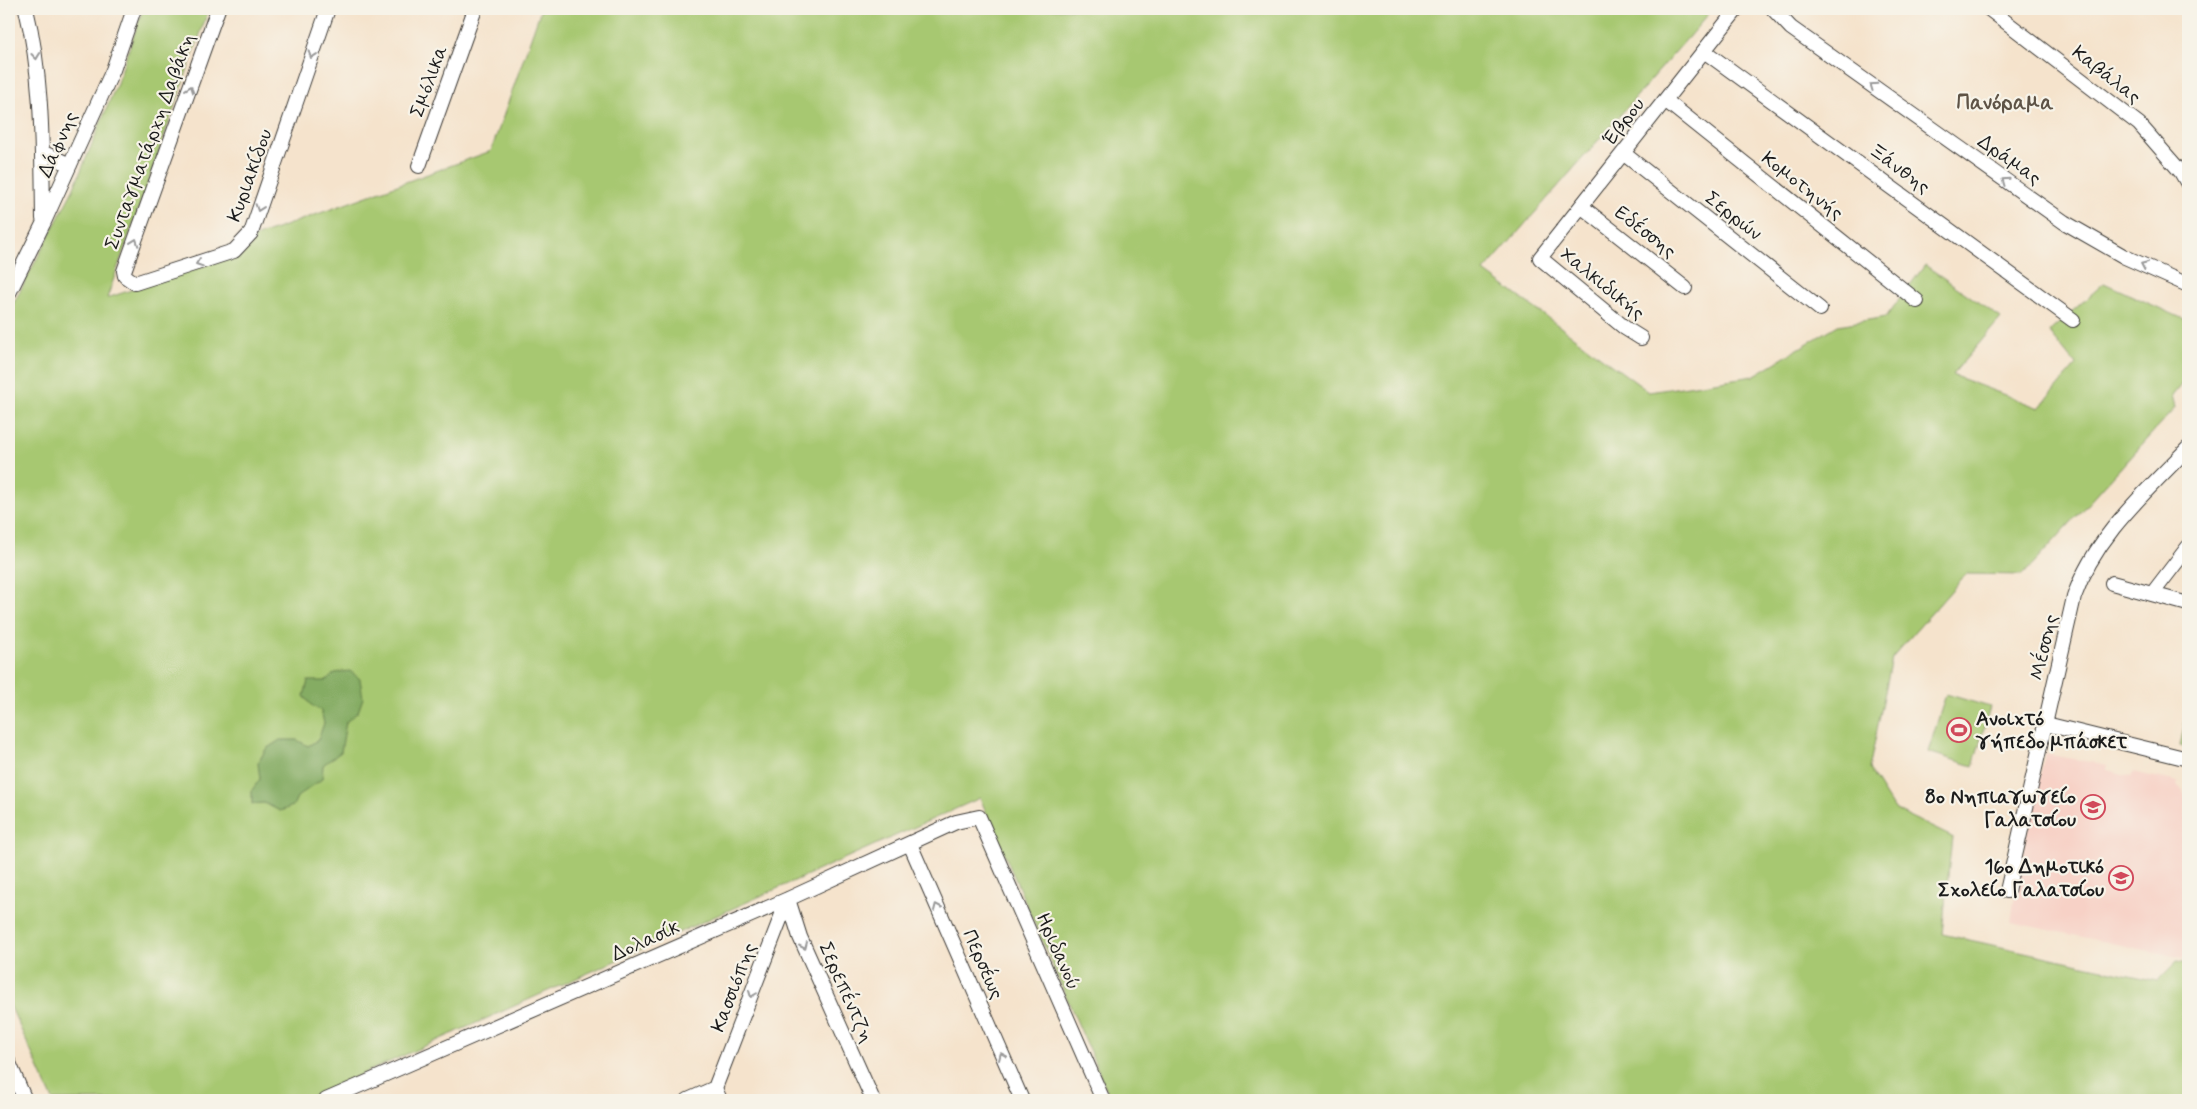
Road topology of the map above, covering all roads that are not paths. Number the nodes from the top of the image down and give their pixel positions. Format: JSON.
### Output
{"nodes":[{"id":1,"x":26,"y":9,"type":"edge"},
{"id":2,"x":134,"y":9,"type":"edge"},
{"id":3,"x":218,"y":9,"type":"edge"},
{"id":4,"x":328,"y":9,"type":"edge"},
{"id":5,"x":475,"y":9,"type":"edge"},
{"id":6,"x":1737,"y":9,"type":"edge"},
{"id":7,"x":1773,"y":9,"type":"edge"},
{"id":8,"x":1989,"y":9,"type":"edge"},
{"id":9,"x":1704,"y":51,"type":"junction"},
{"id":10,"x":1665,"y":100,"type":"junction"},
{"id":11,"x":42,"y":152,"type":"junction"},
{"id":12,"x":1623,"y":153,"type":"junction"},
{"id":13,"x":70,"y":165,"type":"junction"},
{"id":14,"x":419,"y":166,"type":"dead end"},
{"id":15,"x":2188,"y":184,"type":"edge"},
{"id":16,"x":1581,"y":206,"type":"junction"},
{"id":17,"x":43,"y":224,"type":"junction"},
{"id":18,"x":1540,"y":258,"type":"joint"},
{"id":19,"x":135,"y":283,"type":"joint"},
{"id":20,"x":2188,"y":285,"type":"edge"},
{"id":21,"x":1686,"y":288,"type":"dead end"},
{"id":22,"x":9,"y":293,"type":"edge"},
{"id":23,"x":1917,"y":301,"type":"dead end"},
{"id":24,"x":1820,"y":309,"type":"dead end"},
{"id":25,"x":2073,"y":320,"type":"dead end"},
{"id":26,"x":1641,"y":338,"type":"dead end"},
{"id":27,"x":2188,"y":448,"type":"edge"},
{"id":28,"x":2188,"y":547,"type":"edge"},
{"id":29,"x":2112,"y":583,"type":"dead end"},
{"id":30,"x":2152,"y":594,"type":"junction"},
{"id":31,"x":2188,"y":604,"type":"edge"},
{"id":32,"x":2046,"y":724,"type":"junction"},
{"id":33,"x":2188,"y":759,"type":"edge"},
{"id":34,"x":979,"y":817,"type":"joint"},
{"id":35,"x":910,"y":844,"type":"junction"},
{"id":36,"x":2007,"y":891,"type":"dead end"},
{"id":37,"x":788,"y":900,"type":"junction"},
{"id":38,"x":9,"y":1063,"type":"edge"},
{"id":39,"x":718,"y":1094,"type":"edge"},
{"id":40,"x":25,"y":1100,"type":"edge"},
{"id":41,"x":326,"y":1100,"type":"edge"},
{"id":42,"x":688,"y":1100,"type":"edge"},
{"id":43,"x":873,"y":1100,"type":"edge"},
{"id":44,"x":1022,"y":1100,"type":"edge"},
{"id":45,"x":1103,"y":1100,"type":"edge"}],
"edges":[{"from":1,"to":11,"type":"street","one_way":true},
{"from":2,"to":13,"type":"street","name":"Δάφνης"},
{"from":19,"to":3,"type":"street","name":"Συνταγματάρχη Δαβάκη","one_way":true},
{"from":4,"to":19,"type":"street","name":"Κυριακίδου","one_way":true},
{"from":5,"to":14,"type":"street","name":"Σμόλικα"},
{"from":6,"to":9,"type":"street","name":"Έβρου"},
{"from":20,"to":7,"type":"street","name":"Δράμας","one_way":true},
{"from":8,"to":15,"type":"street","name":"Καβάλας"},
{"from":9,"to":10,"type":"street","name":"Έβρου"},
{"from":9,"to":25,"type":"street","name":"Ξάνθης"},
{"from":10,"to":12,"type":"street","name":"Έβρου"},
{"from":10,"to":23,"type":"street","name":"Κομοτηνής"},
{"from":11,"to":13,"type":"street"},
{"from":11,"to":17,"type":"street"},
{"from":12,"to":16,"type":"street","name":"Έβρου"},
{"from":12,"to":24,"type":"street","name":"Σερρών"},
{"from":13,"to":17,"type":"street","name":"Δάφνης"},
{"from":16,"to":18,"type":"street","name":"Έβρου"},
{"from":16,"to":21,"type":"street","name":"Εδέσσης"},
{"from":17,"to":22,"type":"street","name":"Δάφνης"},
{"from":18,"to":26,"type":"street","name":"Χαλκιδικής"},
{"from":27,"to":32,"type":"street","name":"Μέσσης"},
{"from":28,"to":30,"type":"street"},
{"from":29,"to":30,"type":"street"},
{"from":30,"to":31,"type":"street"},
{"from":32,"to":33,"type":"street"},
{"from":32,"to":36,"type":"street","name":"Μέσσης"},
{"from":34,"to":35,"type":"street","name":"Δολασίκ"},
{"from":34,"to":45,"type":"street","name":"Ηριδανού"},
{"from":35,"to":37,"type":"street","name":"Δολασίκ"},
{"from":44,"to":35,"type":"street","name":"Περσέως","one_way":true},
{"from":37,"to":39,"type":"street","name":"Κασσιόπης","one_way":true},
{"from":37,"to":41,"type":"street","name":"Δολασίκ"},
{"from":37,"to":43,"type":"street","name":"Σερεπέντζη","one_way":true},
{"from":38,"to":40,"type":"street"},
{"from":39,"to":42,"type":"street"}]}
